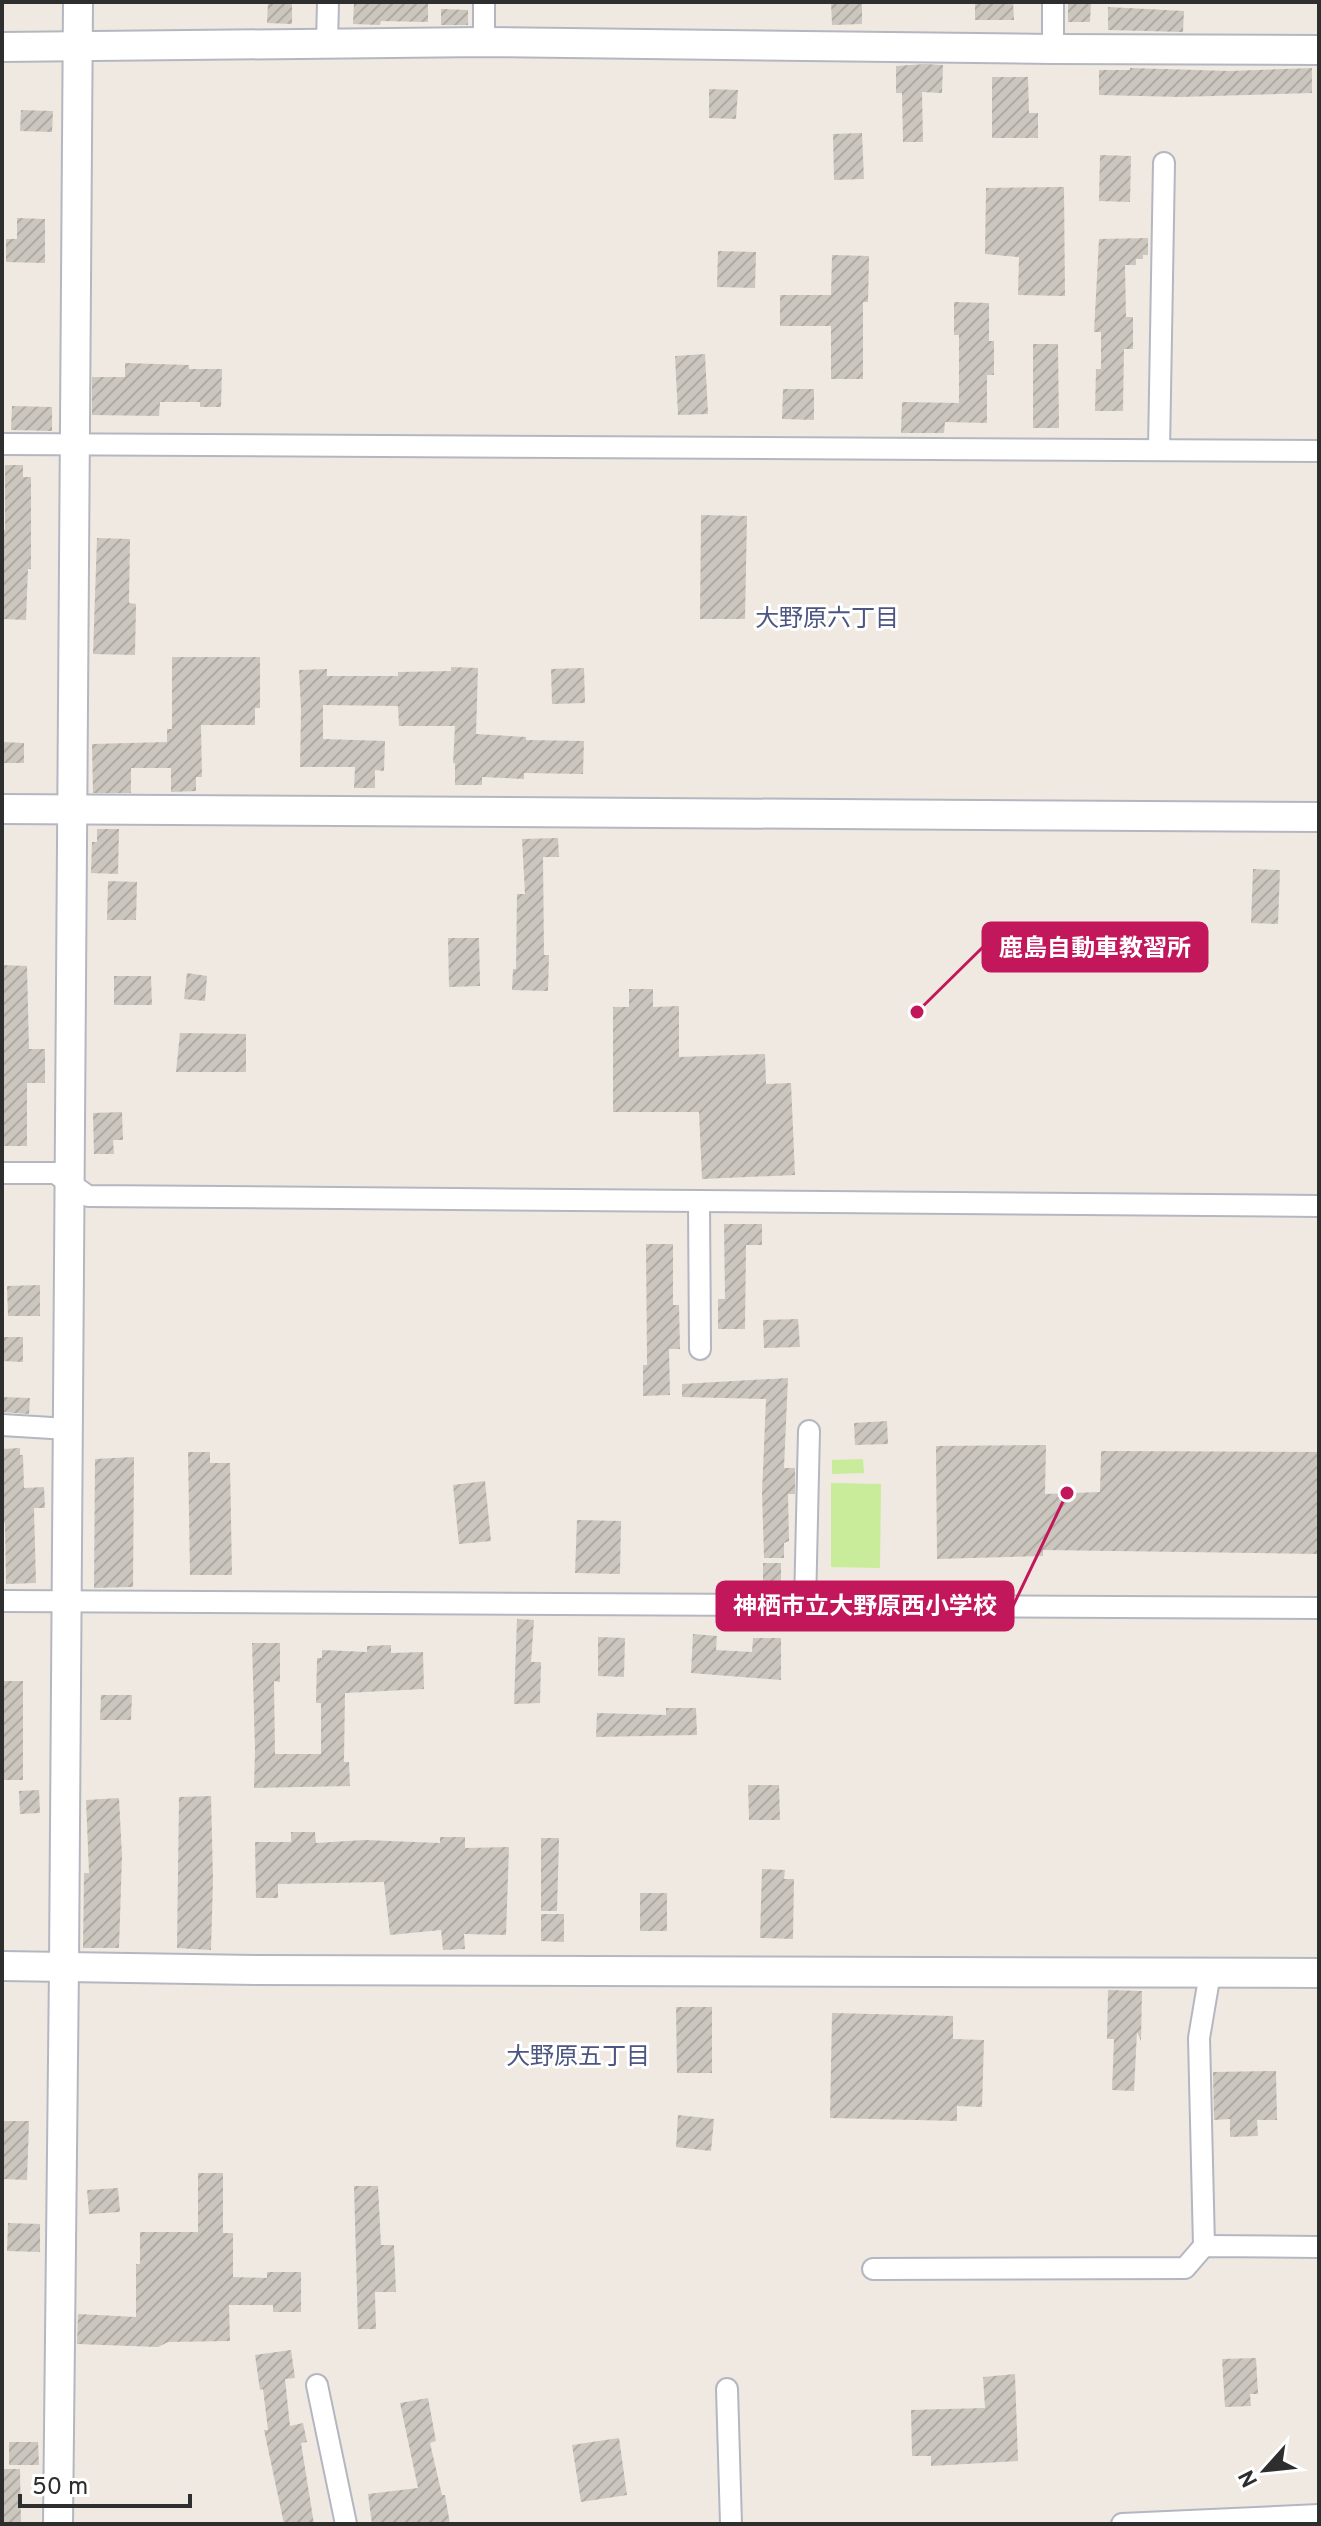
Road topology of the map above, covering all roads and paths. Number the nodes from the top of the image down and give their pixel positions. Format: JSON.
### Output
{"nodes":[{"id":1,"x":78,"y":2,"type":"edge"},
{"id":2,"x":328,"y":2,"type":"edge"},
{"id":3,"x":484,"y":2,"type":"edge"},
{"id":4,"x":1053,"y":2,"type":"edge"},
{"id":5,"x":484,"y":42,"type":"junction"},
{"id":6,"x":327,"y":43,"type":"junction"},
{"id":7,"x":2,"y":47,"type":"edge"},
{"id":8,"x":77,"y":47,"type":"junction"},
{"id":9,"x":1053,"y":49,"type":"junction"},
{"id":10,"x":1319,"y":50,"type":"edge"},
{"id":11,"x":1164,"y":163,"type":"dead end"},
{"id":12,"x":2,"y":444,"type":"edge"},
{"id":13,"x":73,"y":444,"type":"junction"},
{"id":14,"x":1159,"y":450,"type":"junction"},
{"id":15,"x":1319,"y":451,"type":"edge"},
{"id":16,"x":2,"y":809,"type":"edge"},
{"id":17,"x":73,"y":810,"type":"junction"},
{"id":18,"x":1319,"y":817,"type":"edge"},
{"id":19,"x":2,"y":1173,"type":"edge"},
{"id":20,"x":69,"y":1182,"type":"junction"},
{"id":21,"x":699,"y":1201,"type":"junction"},
{"id":22,"x":1319,"y":1206,"type":"edge"},
{"id":23,"x":700,"y":1349,"type":"dead end"},
{"id":24,"x":2,"y":1425,"type":"edge"},
{"id":25,"x":68,"y":1429,"type":"junction"},
{"id":26,"x":809,"y":1431,"type":"dead end"},
{"id":27,"x":2,"y":1601,"type":"edge"},
{"id":28,"x":67,"y":1601,"type":"junction"},
{"id":29,"x":805,"y":1605,"type":"junction"},
{"id":30,"x":1319,"y":1608,"type":"edge"},
{"id":31,"x":2,"y":1966,"type":"edge"},
{"id":32,"x":64,"y":1966,"type":"junction"},
{"id":33,"x":1210,"y":1973,"type":"junction"},
{"id":34,"x":1319,"y":1973,"type":"edge"},
{"id":35,"x":1204,"y":2246,"type":"junction"},
{"id":36,"x":1319,"y":2247,"type":"edge"},
{"id":37,"x":873,"y":2269,"type":"dead end"},
{"id":38,"x":317,"y":2385,"type":"dead end"},
{"id":39,"x":727,"y":2389,"type":"dead end"},
{"id":40,"x":1319,"y":2515,"type":"edge"},
{"id":41,"x":58,"y":2524,"type":"edge"},
{"id":42,"x":346,"y":2524,"type":"edge"},
{"id":43,"x":731,"y":2524,"type":"edge"},
{"id":44,"x":1122,"y":2524,"type":"edge"}],
"edges":[{"from":1,"to":8,"type":"street"},
{"from":2,"to":6,"type":"street"},
{"from":3,"to":5,"type":"street"},
{"from":4,"to":9,"type":"street"},
{"from":5,"to":6,"type":"street"},
{"from":5,"to":9,"type":"street"},
{"from":6,"to":8,"type":"street"},
{"from":7,"to":8,"type":"street"},
{"from":8,"to":13,"type":"street"},
{"from":9,"to":10,"type":"street"},
{"from":11,"to":14,"type":"street"},
{"from":12,"to":13,"type":"street"},
{"from":13,"to":14,"type":"street"},
{"from":13,"to":17,"type":"street"},
{"from":14,"to":15,"type":"street"},
{"from":16,"to":17,"type":"street"},
{"from":17,"to":18,"type":"street"},
{"from":17,"to":20,"type":"street"},
{"from":19,"to":20,"type":"street"},
{"from":20,"to":21,"type":"street"},
{"from":20,"to":25,"type":"street"},
{"from":21,"to":22,"type":"street"},
{"from":21,"to":23,"type":"street"},
{"from":24,"to":25,"type":"street"},
{"from":25,"to":28,"type":"street"},
{"from":26,"to":29,"type":"street"},
{"from":27,"to":28,"type":"street"},
{"from":28,"to":29,"type":"street"},
{"from":28,"to":32,"type":"street"},
{"from":29,"to":30,"type":"street"},
{"from":31,"to":32,"type":"street"},
{"from":32,"to":33,"type":"street"},
{"from":32,"to":41,"type":"street"},
{"from":33,"to":34,"type":"street"},
{"from":33,"to":35,"type":"street"},
{"from":35,"to":36,"type":"street"},
{"from":35,"to":37,"type":"street"},
{"from":38,"to":42,"type":"street"},
{"from":39,"to":43,"type":"street"},
{"from":40,"to":44,"type":"street"}]}
